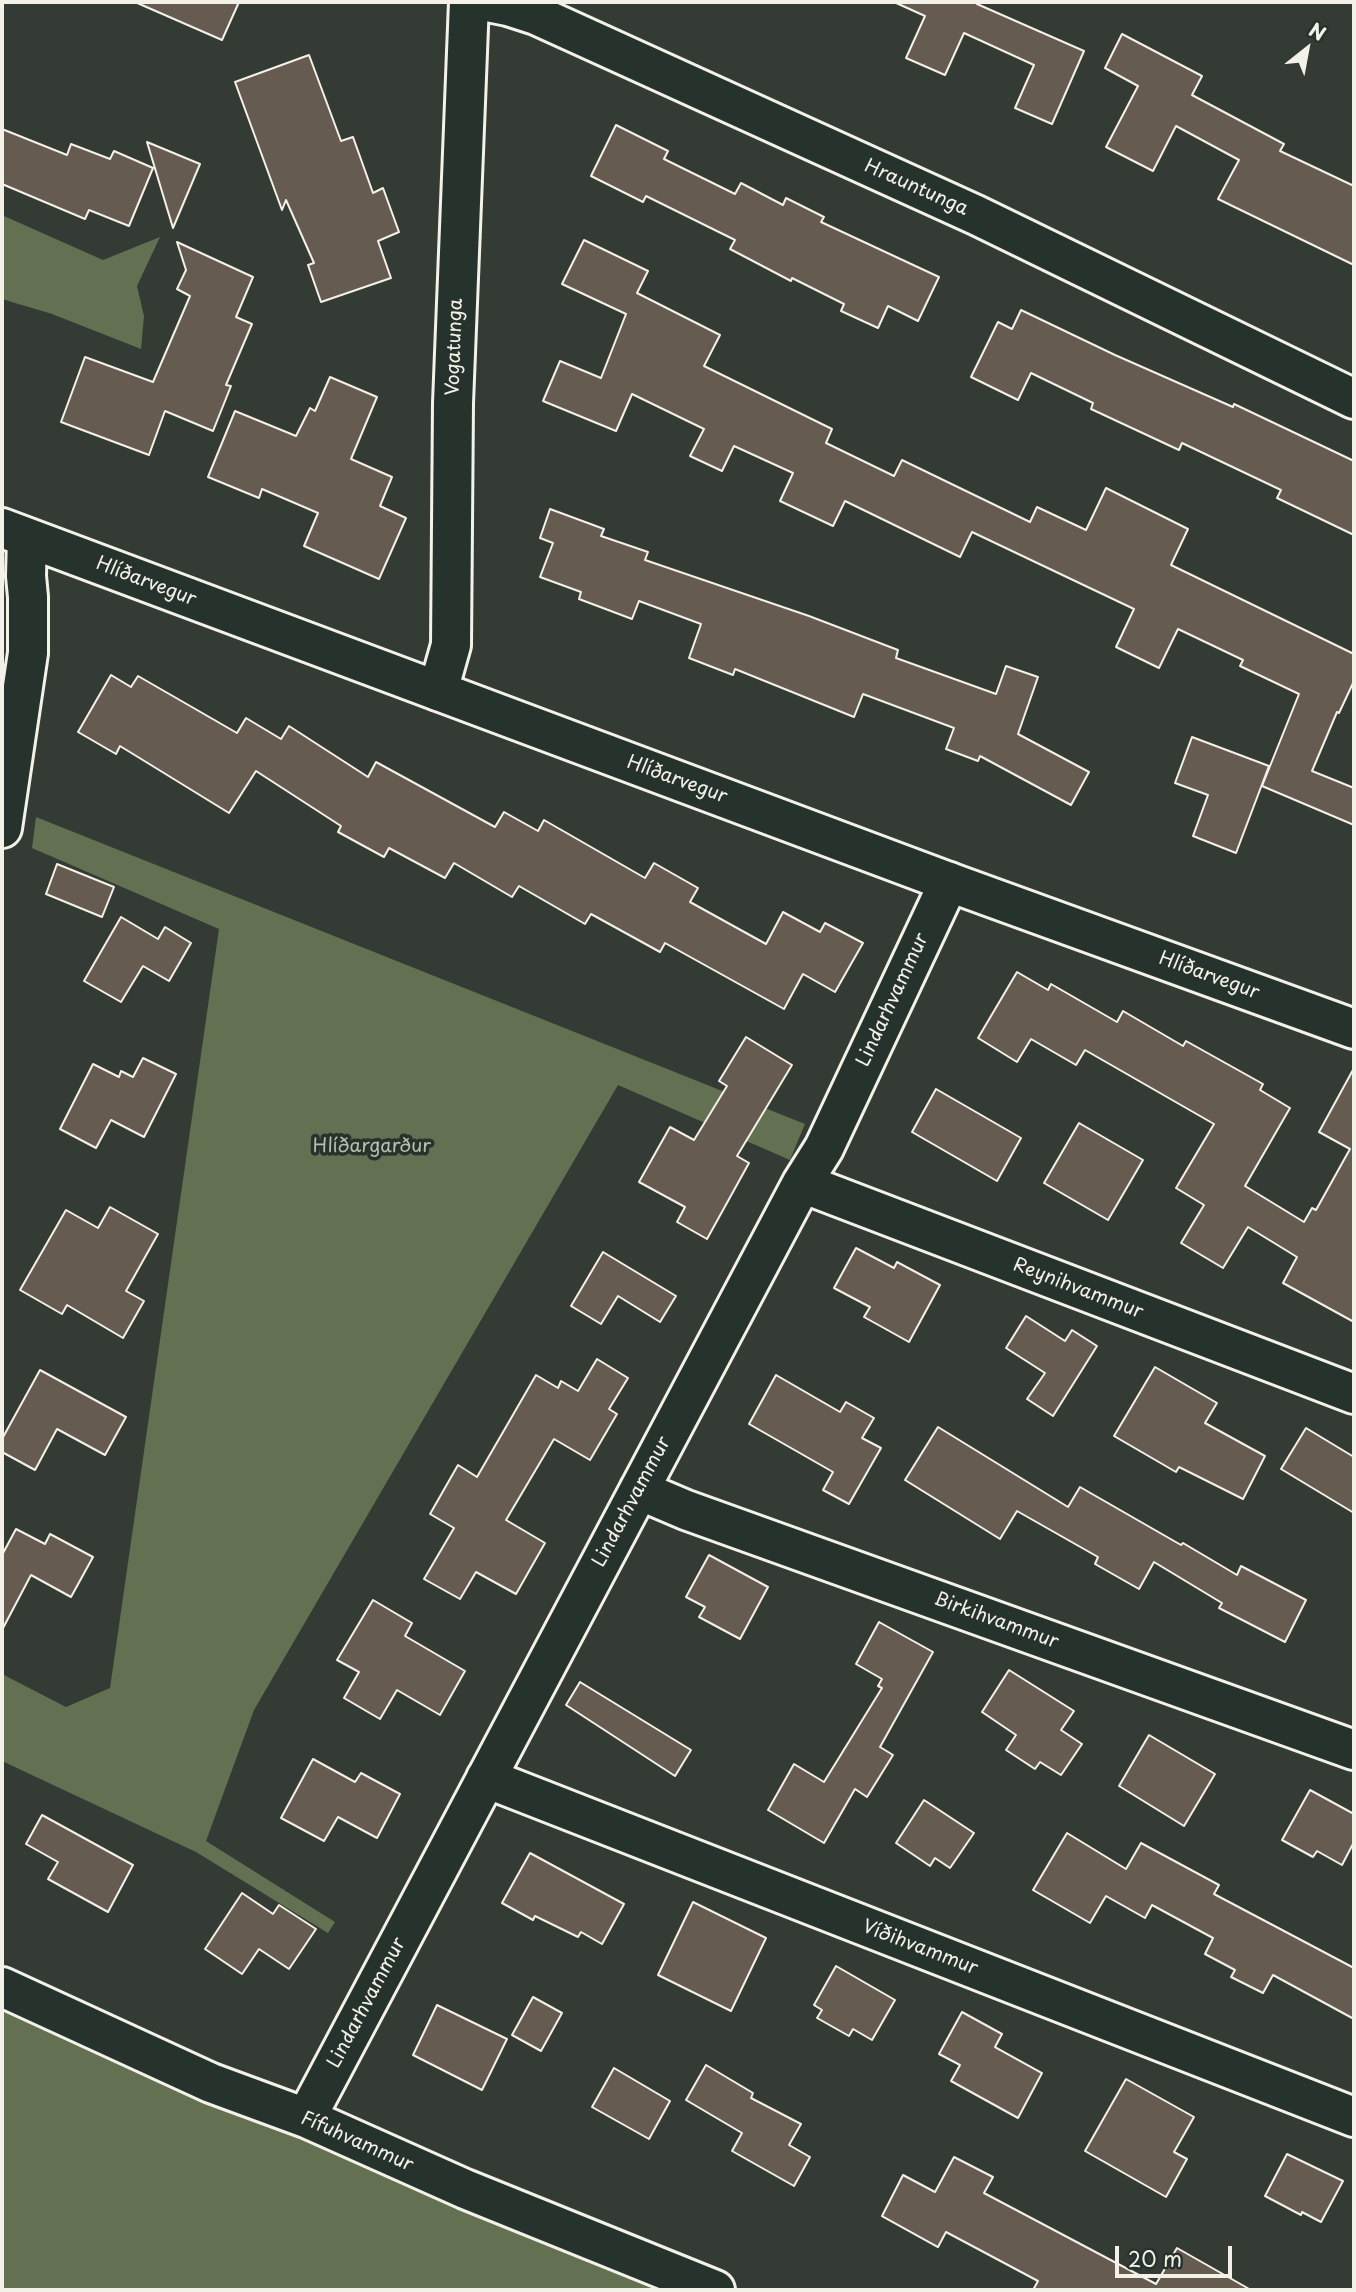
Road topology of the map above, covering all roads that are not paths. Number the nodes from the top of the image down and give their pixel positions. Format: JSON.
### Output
{"nodes":[{"id":1,"x":469,"y":3,"type":"edge"},
{"id":2,"x":1354,"y":399,"type":"edge"},
{"id":3,"x":15,"y":533,"type":"edge"},
{"id":4,"x":438,"y":691,"type":"junction"},
{"id":5,"x":2,"y":828,"type":"edge"},
{"id":6,"x":949,"y":882,"type":"junction"},
{"id":7,"x":1354,"y":1028,"type":"edge"},
{"id":8,"x":802,"y":1182,"type":"junction"},
{"id":9,"x":1354,"y":1394,"type":"edge"},
{"id":10,"x":639,"y":1490,"type":"junction"},
{"id":11,"x":1354,"y":1750,"type":"edge"},
{"id":12,"x":486,"y":1778,"type":"junction"},
{"id":13,"x":2,"y":1987,"type":"edge"},
{"id":14,"x":1354,"y":2117,"type":"edge"},
{"id":15,"x":306,"y":2118,"type":"junction"},
{"id":16,"x":715,"y":2290,"type":"edge"}],
"edges":[{"from":1,"to":2,"type":"street","name":"Hrauntunga"},
{"from":1,"to":4,"type":"street","name":"Vogatunga"},
{"from":3,"to":4,"type":"street","name":"Hlíðarvegur"},
{"from":3,"to":5,"type":"street"},
{"from":4,"to":6,"type":"street","name":"Hlíðarvegur"},
{"from":6,"to":7,"type":"street","name":"Hlíðarvegur"},
{"from":6,"to":8,"type":"street","name":"Lindarhvammur"},
{"from":8,"to":9,"type":"street","name":"Reynihvammur"},
{"from":8,"to":10,"type":"street","name":"Lindarhvammur"},
{"from":10,"to":11,"type":"street","name":"Birkihvammur"},
{"from":10,"to":12,"type":"street","name":"Lindarhvammur"},
{"from":12,"to":14,"type":"street","name":"Víðihvammur"},
{"from":12,"to":15,"type":"street","name":"Lindarhvammur"},
{"from":13,"to":15,"type":"street","name":"Fífuhvammur"},
{"from":15,"to":16,"type":"street","name":"Fífuhvammur"}]}
